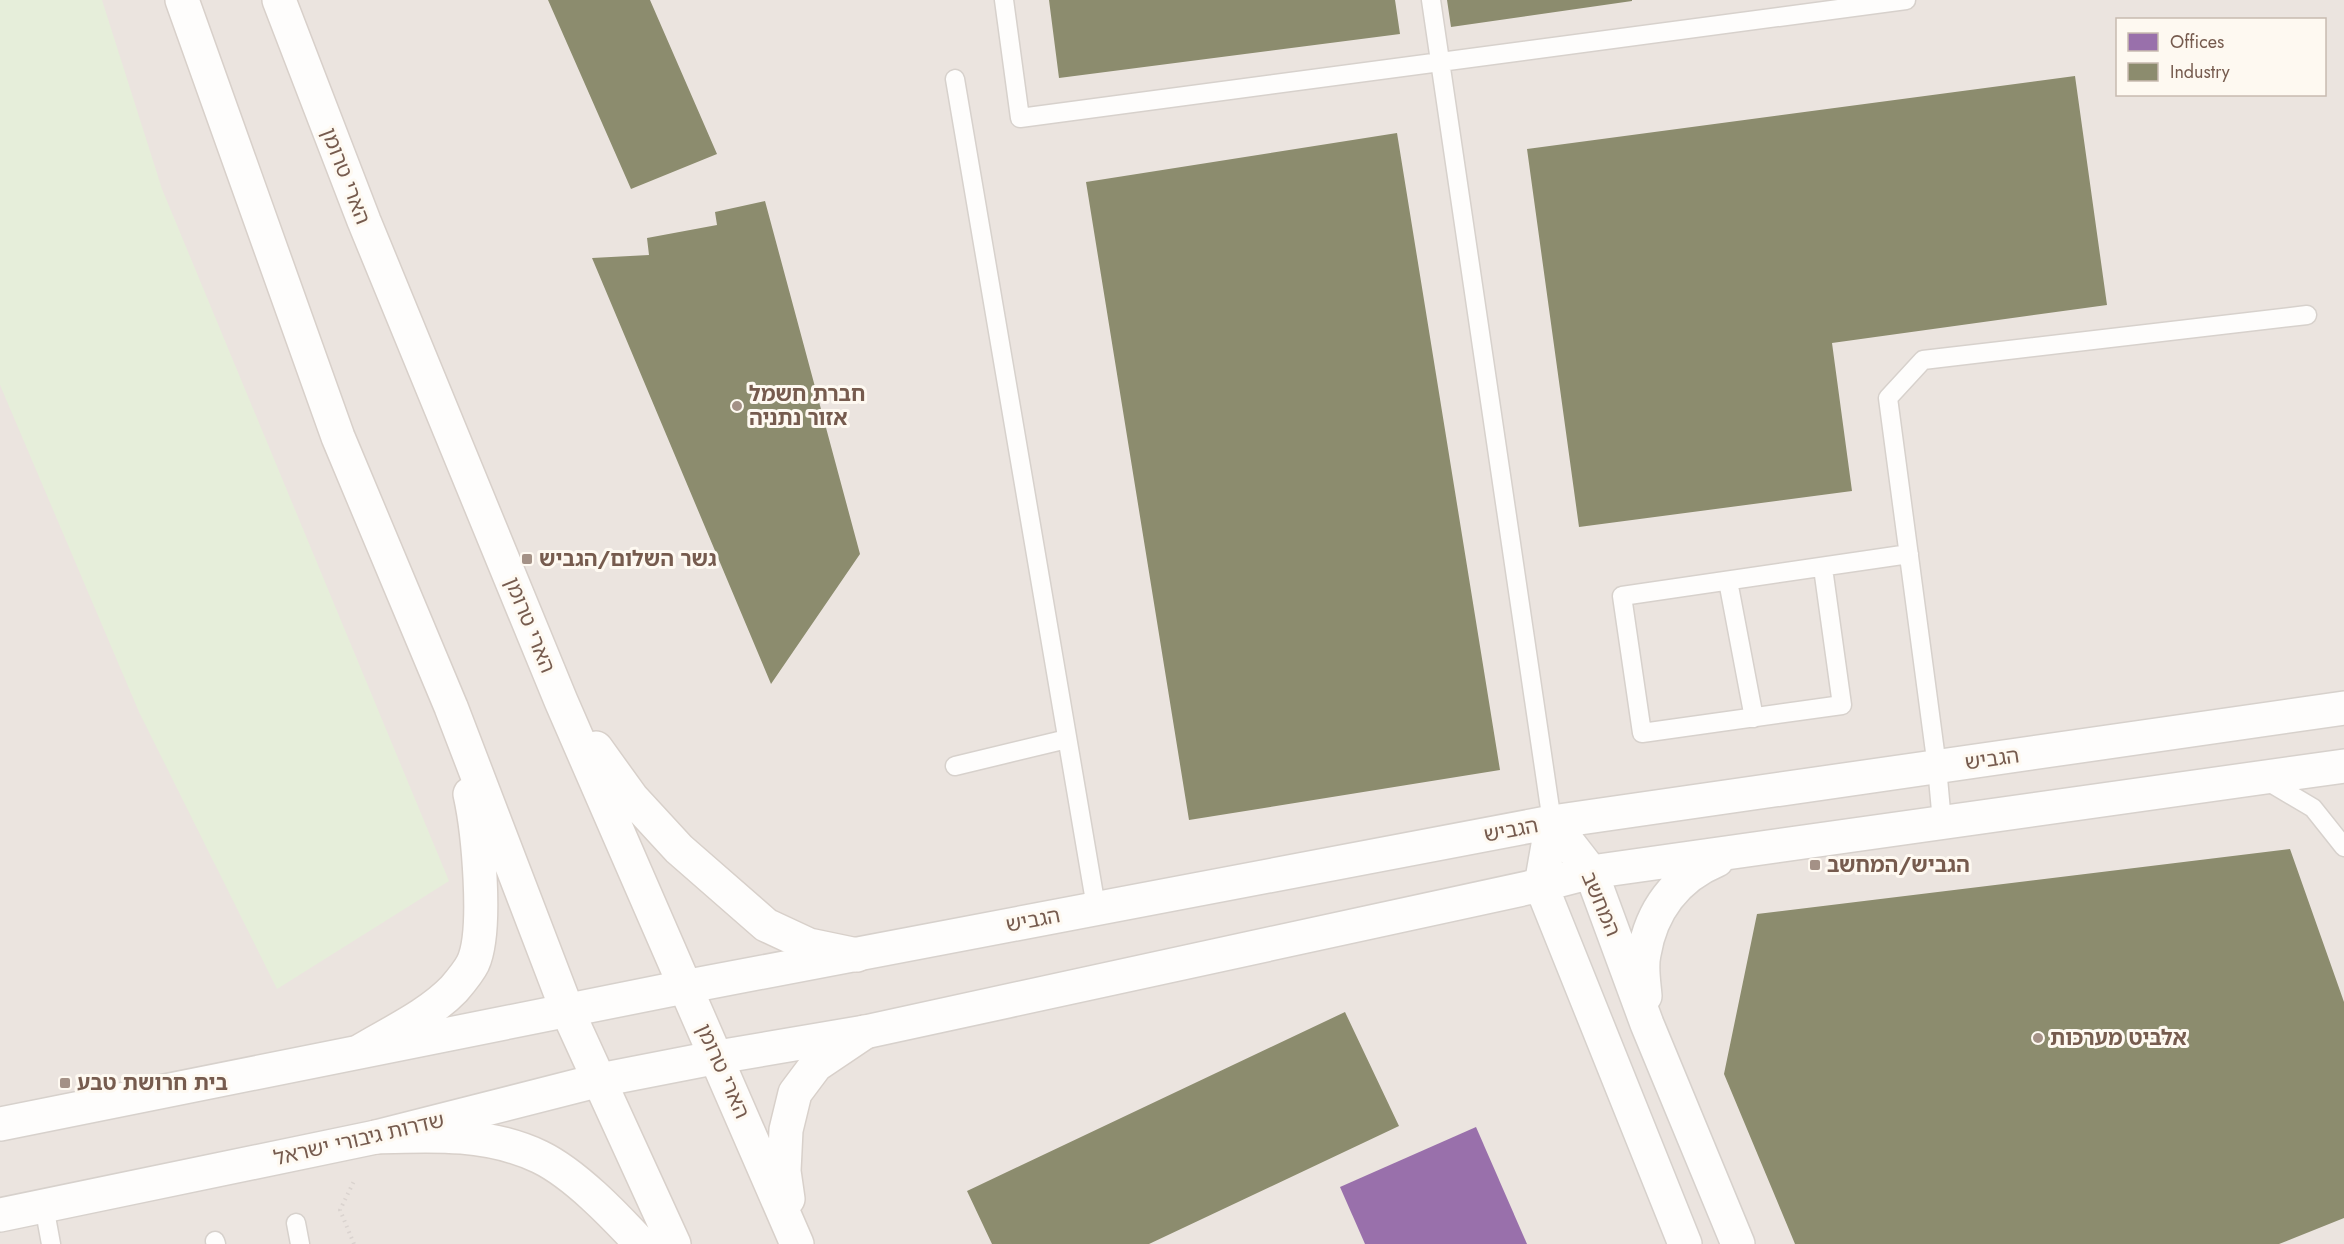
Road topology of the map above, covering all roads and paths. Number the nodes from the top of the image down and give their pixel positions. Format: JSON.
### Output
{"nodes":[{"id":1,"x":182,"y":0,"type":"edge"},
{"id":2,"x":279,"y":0,"type":"edge"},
{"id":3,"x":1004,"y":0,"type":"edge"},
{"id":4,"x":1431,"y":0,"type":"edge"},
{"id":5,"x":1906,"y":0,"type":"edge"},
{"id":6,"x":1831,"y":5,"type":"edge"},
{"id":7,"x":1441,"y":63,"type":"junction"},
{"id":8,"x":956,"y":79,"type":"dead end"},
{"id":9,"x":2307,"y":315,"type":"dead end"},
{"id":10,"x":1909,"y":554,"type":"junction"},
{"id":11,"x":1823,"y":568,"type":"junction"},
{"id":12,"x":1728,"y":581,"type":"junction"},
{"id":13,"x":561,"y":701,"type":"junction"},
{"id":14,"x":451,"y":707,"type":"junction"},
{"id":15,"x":2344,"y":708,"type":"edge"},
{"id":16,"x":1754,"y":718,"type":"junction"},
{"id":17,"x":1067,"y":739,"type":"junction"},
{"id":18,"x":955,"y":766,"type":"dead end"},
{"id":19,"x":2344,"y":766,"type":"edge"},
{"id":20,"x":1937,"y":767,"type":"junction"},
{"id":21,"x":2262,"y":778,"type":"junction"},
{"id":22,"x":1552,"y":822,"type":"junction"},
{"id":23,"x":1942,"y":822,"type":"junction"},
{"id":24,"x":2344,"y":847,"type":"edge"},
{"id":25,"x":1737,"y":851,"type":"junction"},
{"id":26,"x":1591,"y":872,"type":"junction"},
{"id":27,"x":1541,"y":885,"type":"junction"},
{"id":28,"x":1096,"y":908,"type":"junction"},
{"id":29,"x":857,"y":955,"type":"junction"},
{"id":30,"x":684,"y":987,"type":"junction"},
{"id":31,"x":567,"y":1010,"type":"junction"},
{"id":32,"x":1647,"y":1024,"type":"junction"},
{"id":33,"x":865,"y":1032,"type":"junction"},
{"id":34,"x":362,"y":1050,"type":"junction"},
{"id":35,"x":718,"y":1057,"type":"junction"},
{"id":36,"x":600,"y":1080,"type":"junction"},
{"id":37,"x":0,"y":1124,"type":"edge"},
{"id":38,"x":376,"y":1137,"type":"junction"},
{"id":39,"x":44,"y":1206,"type":"junction"},
{"id":40,"x":0,"y":1215,"type":"edge"},
{"id":41,"x":296,"y":1223,"type":"dead end"},
{"id":42,"x":795,"y":1237,"type":"edge"},
{"id":43,"x":51,"y":1244,"type":"edge"},
{"id":44,"x":300,"y":1244,"type":"edge"},
{"id":45,"x":354,"y":1244,"type":"edge"},
{"id":46,"x":641,"y":1244,"type":"edge"},
{"id":47,"x":674,"y":1244,"type":"edge"},
{"id":48,"x":1685,"y":1244,"type":"edge"},
{"id":49,"x":1738,"y":1244,"type":"edge"}],
"edges":[{"from":1,"to":14,"type":"street"},
{"from":2,"to":13,"type":"street","name":"הארי טרומן"},
{"from":3,"to":7,"type":"lane"},
{"from":4,"to":7,"type":"lane"},
{"from":5,"to":6,"type":"lane"},
{"from":6,"to":7,"type":"lane"},
{"from":7,"to":22,"type":"lane"},
{"from":8,"to":17,"type":"lane"},
{"from":9,"to":10,"type":"lane"},
{"from":10,"to":11,"type":"lane"},
{"from":10,"to":20,"type":"lane"},
{"from":11,"to":12,"type":"lane"},
{"from":11,"to":16,"type":"lane"},
{"from":12,"to":16,"type":"lane"},
{"from":12,"to":16,"type":"lane"},
{"from":13,"to":29,"type":"street"},
{"from":13,"to":30,"type":"street","name":"הארי טרומן"},
{"from":14,"to":31,"type":"street"},
{"from":14,"to":34,"type":"street"},
{"from":15,"to":20,"type":"street","name":"הגביש"},
{"from":17,"to":18,"type":"lane"},
{"from":17,"to":28,"type":"lane"},
{"from":19,"to":21,"type":"street"},
{"from":20,"to":22,"type":"street","name":"הגביש"},
{"from":20,"to":23,"type":"lane"},
{"from":21,"to":23,"type":"street"},
{"from":21,"to":24,"type":"lane"},
{"from":22,"to":26,"type":"street","name":"המחשב"},
{"from":22,"to":27,"type":"street"},
{"from":22,"to":28,"type":"street","name":"הגביש"},
{"from":23,"to":25,"type":"street"},
{"from":25,"to":26,"type":"street"},
{"from":25,"to":32,"type":"street"},
{"from":26,"to":27,"type":"street"},
{"from":26,"to":32,"type":"street","name":"המחשב"},
{"from":27,"to":33,"type":"street"},
{"from":27,"to":48,"type":"street"},
{"from":28,"to":29,"type":"street","name":"הגביש"},
{"from":29,"to":30,"type":"street","name":"הגביש"},
{"from":30,"to":31,"type":"street"},
{"from":30,"to":35,"type":"street","name":"הארי טרומן"},
{"from":31,"to":34,"type":"street"},
{"from":31,"to":36,"type":"street"},
{"from":32,"to":49,"type":"street","name":"המחשב"},
{"from":33,"to":35,"type":"street"},
{"from":33,"to":42,"type":"street"},
{"from":34,"to":37,"type":"street"},
{"from":35,"to":36,"type":"street","name":"שדרות גיבורי ישראל"},
{"from":35,"to":42,"type":"street","name":"הארי טרומן"},
{"from":36,"to":38,"type":"street","name":"שדרות גיבורי ישראל"},
{"from":36,"to":47,"type":"street"},
{"from":38,"to":39,"type":"street","name":"שדרות גיבורי ישראל"},
{"from":38,"to":45,"type":"path"},
{"from":38,"to":46,"type":"street"},
{"from":39,"to":40,"type":"street","name":"שדרות גיבורי ישראל"},
{"from":39,"to":43,"type":"lane"},
{"from":41,"to":44,"type":"lane"}]}
